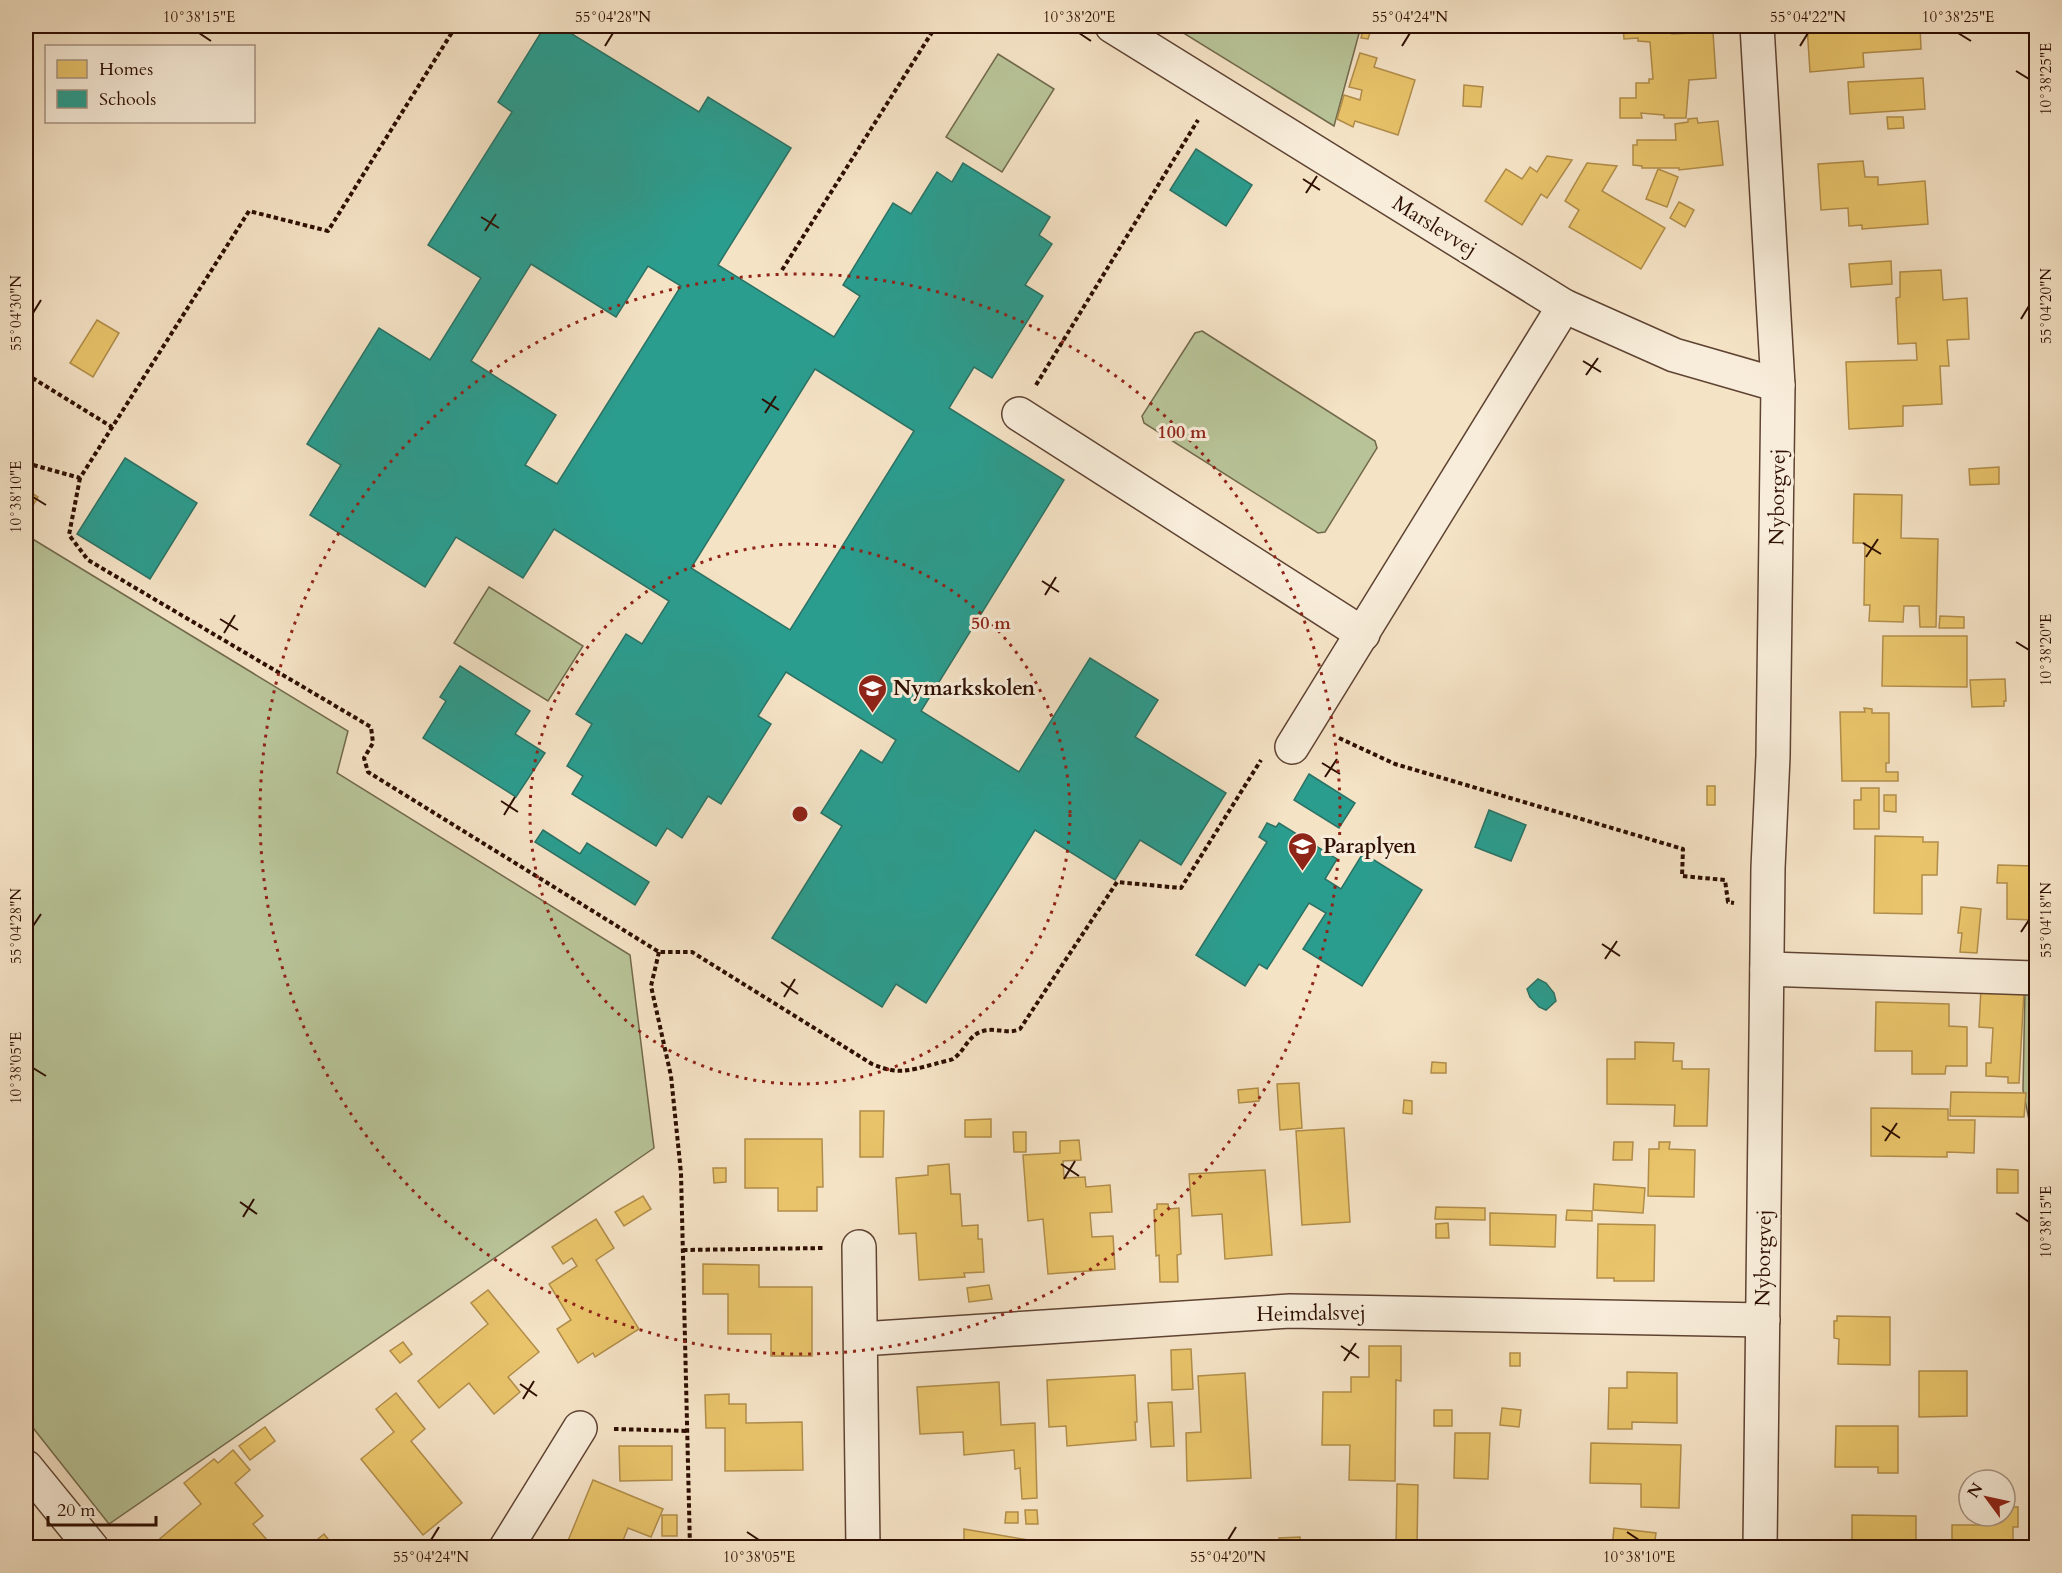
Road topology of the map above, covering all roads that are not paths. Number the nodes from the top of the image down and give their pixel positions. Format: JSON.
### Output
{"nodes":[{"id":1,"x":1112,"y":26,"type":"edge"},
{"id":2,"x":1757,"y":26,"type":"edge"},
{"id":3,"x":1564,"y":306,"type":"junction"},
{"id":4,"x":1778,"y":385,"type":"junction"},
{"id":5,"x":1018,"y":414,"type":"road end"},
{"id":6,"x":1362,"y":634,"type":"junction"},
{"id":7,"x":1301,"y":735,"type":"road end"},
{"id":8,"x":1767,"y":969,"type":"junction"},
{"id":9,"x":2037,"y":978,"type":"edge"},
{"id":10,"x":859,"y":1247,"type":"road end"},
{"id":11,"x":1763,"y":1320,"type":"junction"},
{"id":12,"x":861,"y":1339,"type":"junction"},
{"id":13,"x":580,"y":1428,"type":"road end"},
{"id":14,"x":26,"y":1467,"type":"edge"},
{"id":15,"x":92,"y":1548,"type":"edge"},
{"id":16,"x":506,"y":1548,"type":"edge"},
{"id":17,"x":863,"y":1548,"type":"edge"},
{"id":18,"x":1760,"y":1548,"type":"edge"}],
"edges":[{"from":1,"to":3,"type":"street","name":"Marslevvej"},
{"from":2,"to":4,"type":"street","name":"Nyborgvej"},
{"from":3,"to":4,"type":"street","name":"Marslevvej"},
{"from":3,"to":6,"type":"street"},
{"from":4,"to":8,"type":"street","name":"Nyborgvej"},
{"from":5,"to":6,"type":"street"},
{"from":6,"to":7,"type":"street"},
{"from":8,"to":9,"type":"street"},
{"from":8,"to":11,"type":"street","name":"Nyborgvej"},
{"from":10,"to":12,"type":"street"},
{"from":11,"to":12,"type":"street","name":"Heimdalsvej"},
{"from":11,"to":18,"type":"street","name":"Nyborgvej"},
{"from":12,"to":17,"type":"street"},
{"from":13,"to":16,"type":"street"},
{"from":14,"to":15,"type":"street"}]}
